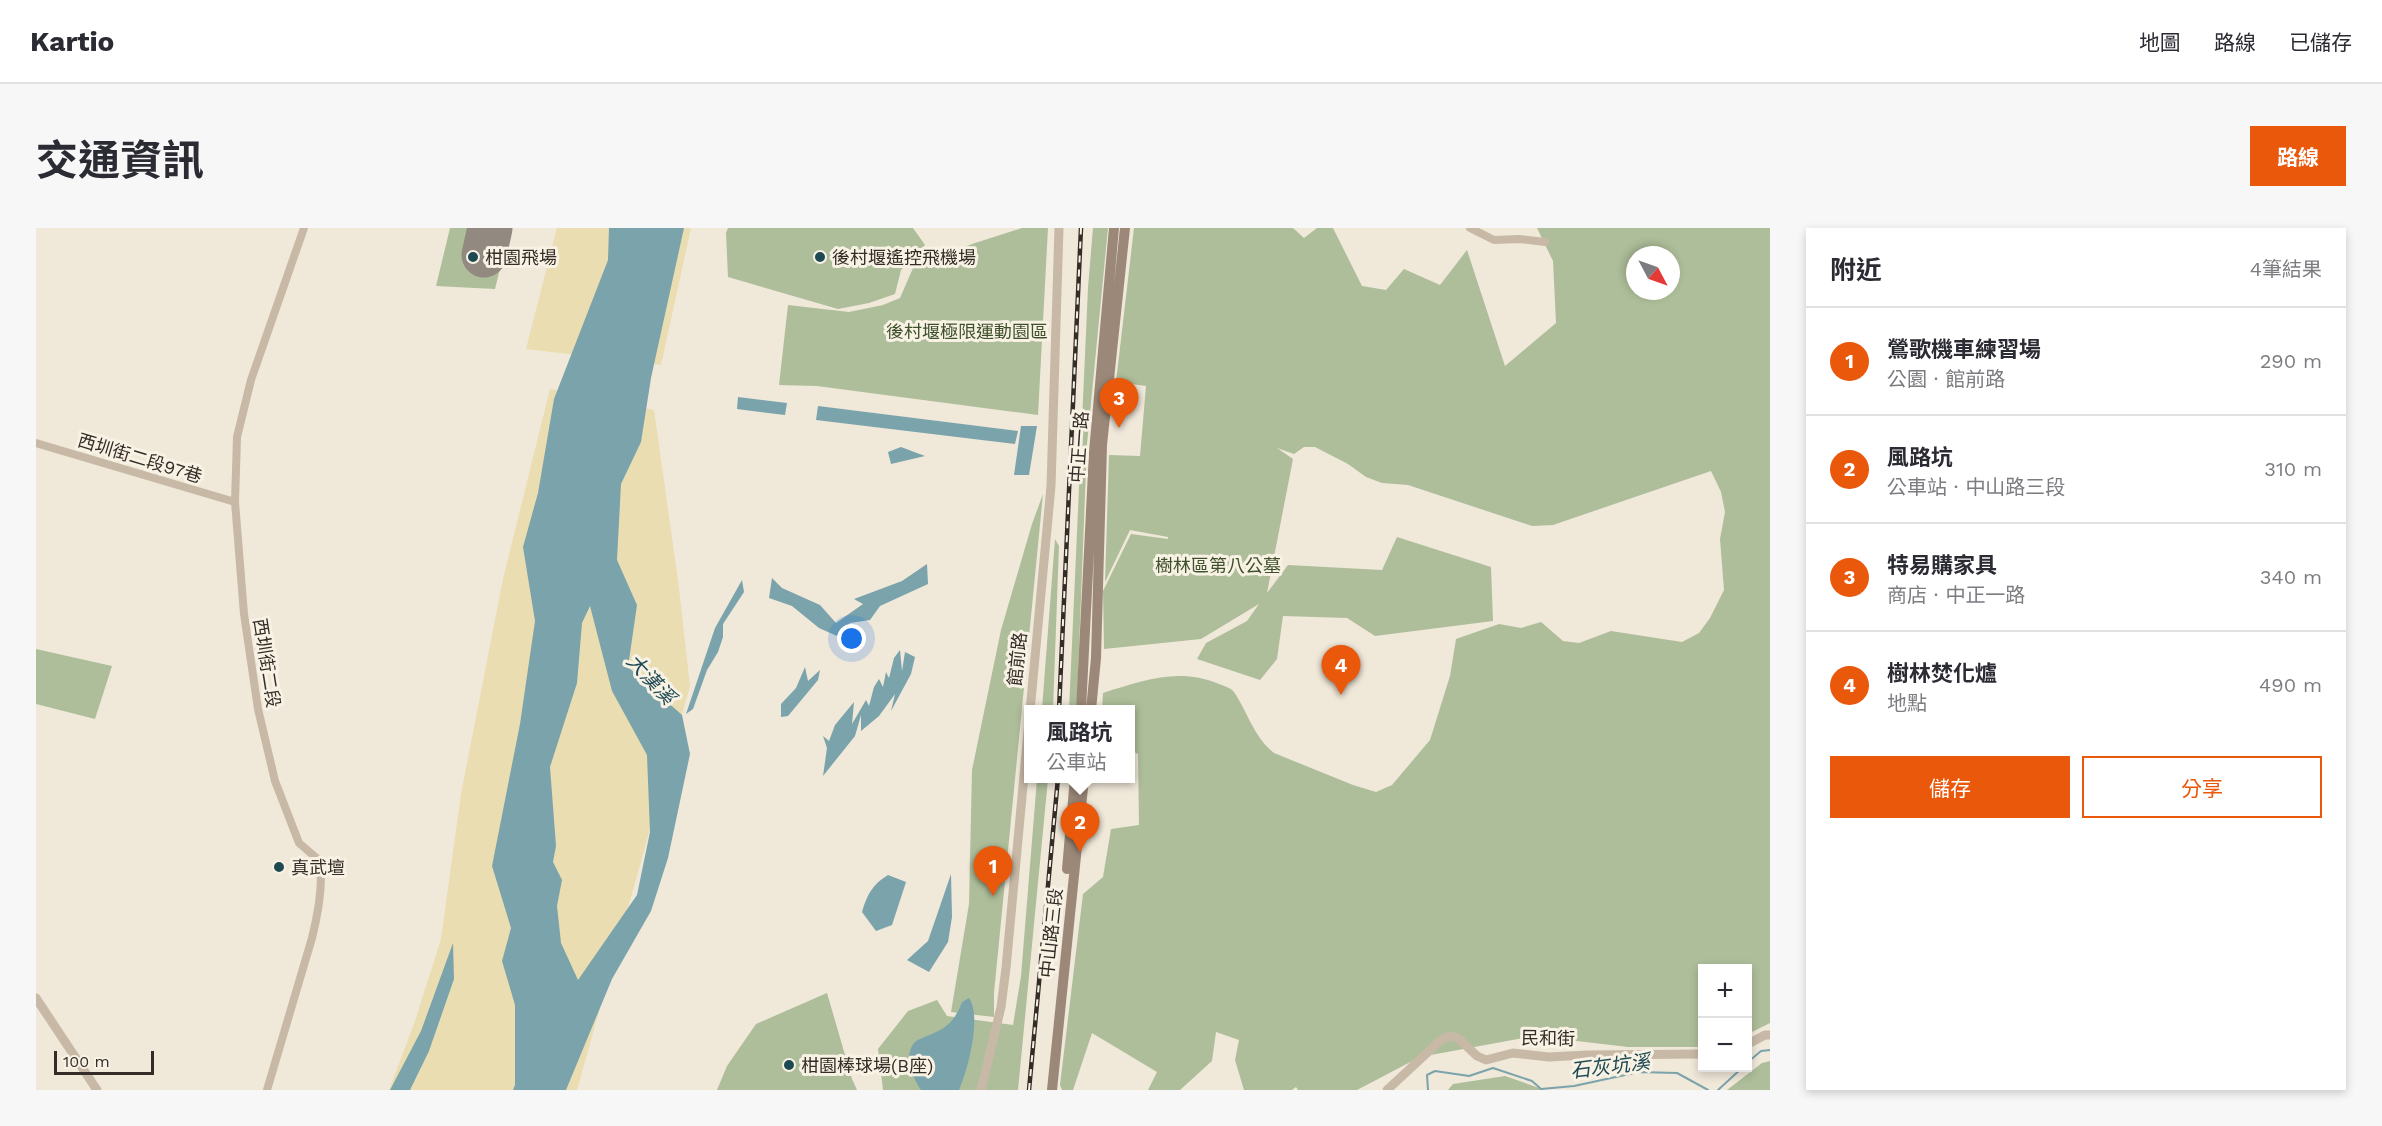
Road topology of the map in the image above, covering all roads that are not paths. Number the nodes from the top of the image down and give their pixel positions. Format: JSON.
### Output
{"nodes":[{"id":1,"x":304,"y":228,"type":"edge"},
{"id":2,"x":1059,"y":228,"type":"edge"},
{"id":3,"x":1114,"y":228,"type":"edge"},
{"id":4,"x":1125,"y":228,"type":"edge"},
{"id":5,"x":1470,"y":228,"type":"edge"},
{"id":6,"x":1545,"y":242,"type":"dead end"},
{"id":7,"x":36,"y":443,"type":"edge"},
{"id":8,"x":235,"y":502,"type":"junction"},
{"id":9,"x":1031,"y":705,"type":"edge"},
{"id":10,"x":1082,"y":705,"type":"edge"},
{"id":11,"x":1091,"y":705,"type":"edge"},
{"id":12,"x":1024,"y":775,"type":"edge"},
{"id":13,"x":1075,"y":783,"type":"edge"},
{"id":14,"x":1083,"y":783,"type":"edge"},
{"id":15,"x":36,"y":998,"type":"edge"},
{"id":16,"x":1770,"y":1035,"type":"edge"},
{"id":17,"x":1752,"y":1042,"type":"edge"},
{"id":18,"x":1698,"y":1054,"type":"edge"},
{"id":19,"x":1048,"y":1089,"type":"edge"},
{"id":20,"x":97,"y":1090,"type":"edge"},
{"id":21,"x":267,"y":1090,"type":"edge"},
{"id":22,"x":981,"y":1090,"type":"edge"},
{"id":23,"x":1387,"y":1090,"type":"edge"}],
"edges":[{"from":1,"to":8,"type":"street","name":"西圳街二段"},
{"from":2,"to":9,"type":"street","name":"館前路"},
{"from":3,"to":10,"type":"main road","name":"中正一路"},
{"from":4,"to":11,"type":"main road","name":"中正一路"},
{"from":5,"to":6,"type":"street"},
{"from":7,"to":8,"type":"street","name":"西圳街二段97巷"},
{"from":8,"to":21,"type":"street","name":"西圳街二段"},
{"from":12,"to":22,"type":"street","name":"館前路"},
{"from":13,"to":19,"type":"main road","name":"中山路三段"},
{"from":14,"to":19,"type":"main road","name":"中山路三段"},
{"from":15,"to":20,"type":"street"},
{"from":16,"to":17,"type":"street"},
{"from":18,"to":23,"type":"street","name":"民和街"}]}
